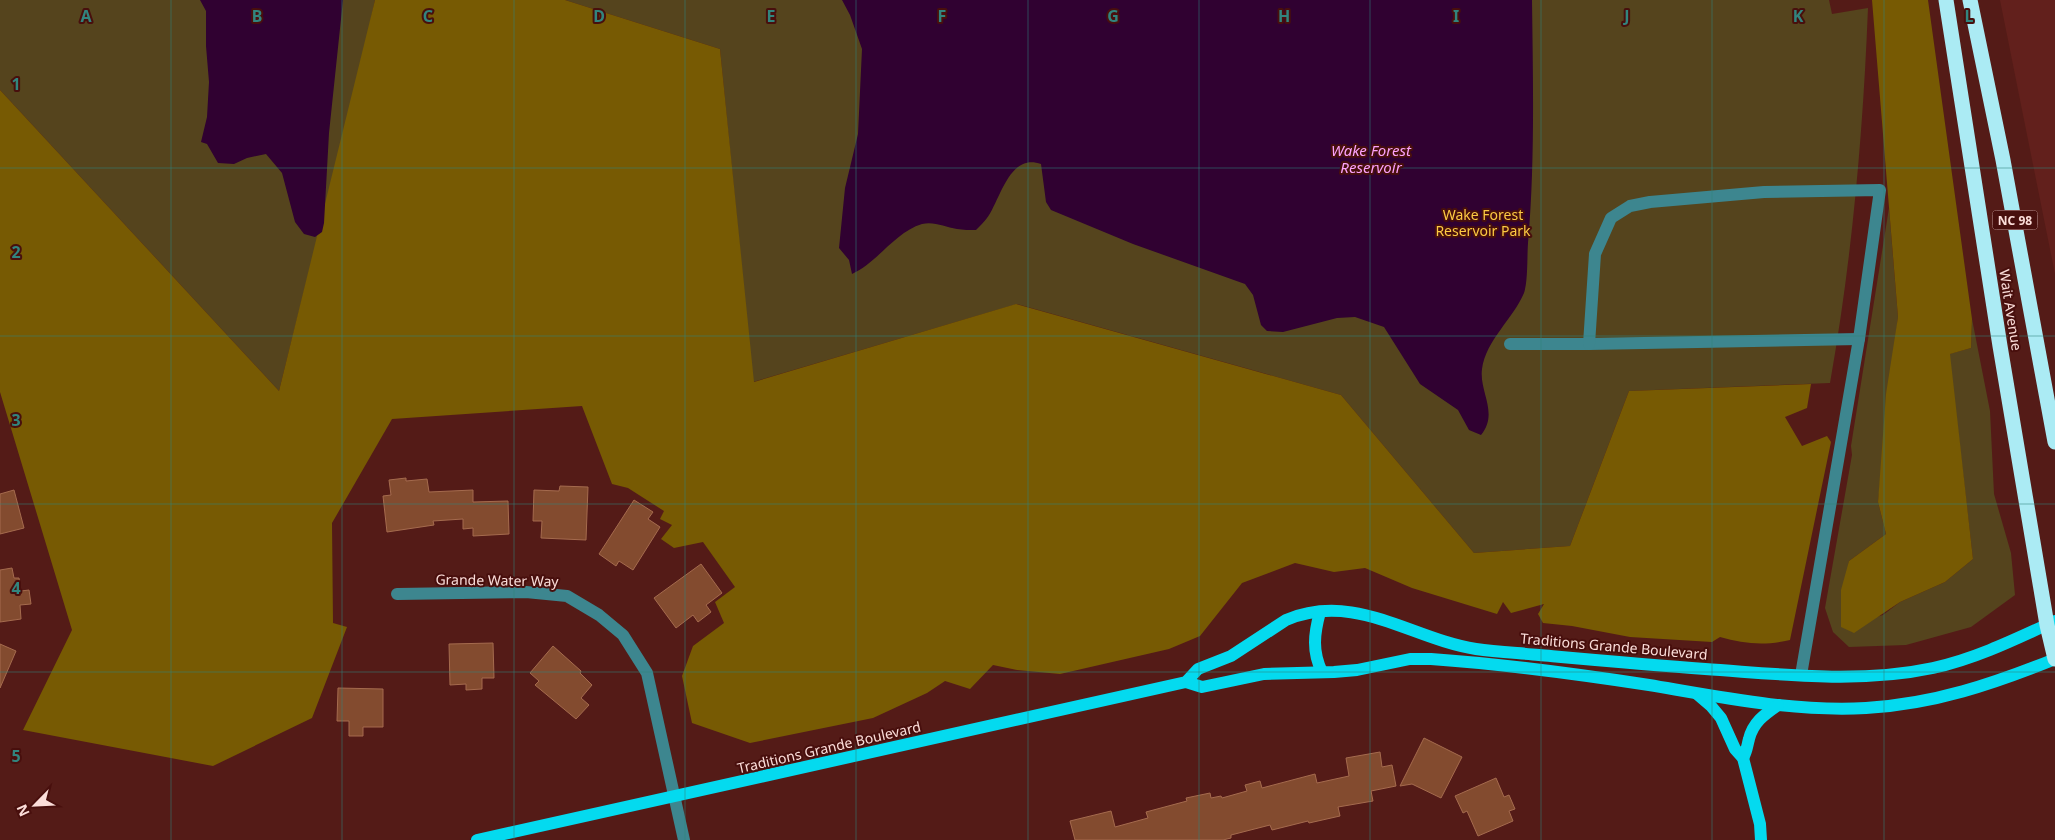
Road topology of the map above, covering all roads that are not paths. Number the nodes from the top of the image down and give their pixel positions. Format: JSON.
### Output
{"nodes":[{"id":1,"x":1946,"y":0,"type":"edge"},
{"id":2,"x":1970,"y":0,"type":"edge"},
{"id":3,"x":1859,"y":339,"type":"junction"},
{"id":4,"x":1510,"y":344,"type":"dead end"},
{"id":5,"x":1589,"y":344,"type":"junction"},
{"id":6,"x":2055,"y":442,"type":"edge"},
{"id":7,"x":397,"y":594,"type":"dead end"},
{"id":8,"x":1320,"y":612,"type":"junction"},
{"id":9,"x":2051,"y":623,"type":"edge"},
{"id":10,"x":2055,"y":659,"type":"edge"},
{"id":11,"x":1322,"y":672,"type":"junction"},
{"id":12,"x":1801,"y":675,"type":"junction"},
{"id":13,"x":1186,"y":682,"type":"junction"},
{"id":14,"x":1695,"y":693,"type":"junction"},
{"id":15,"x":1778,"y":705,"type":"junction"},
{"id":16,"x":1744,"y":758,"type":"junction"},
{"id":17,"x":674,"y":797,"type":"junction"},
{"id":18,"x":477,"y":840,"type":"edge"},
{"id":19,"x":684,"y":840,"type":"edge"},
{"id":20,"x":1761,"y":840,"type":"edge"}],
"edges":[{"from":1,"to":9,"type":"highway","name":"Wait Avenue","number":"NC 98"},
{"from":2,"to":6,"type":"highway","name":"Wait Avenue","number":"NC 98"},
{"from":3,"to":5,"type":"street"},
{"from":3,"to":5,"type":"street"},
{"from":3,"to":12,"type":"street"},
{"from":4,"to":5,"type":"street"},
{"from":7,"to":17,"type":"street","name":"Grande Water Way"},
{"from":8,"to":11,"type":"main road"},
{"from":8,"to":12,"type":"main road","name":"Traditions Grande Boulevard"},
{"from":8,"to":13,"type":"main road","name":"Traditions Grande Boulevard"},
{"from":9,"to":10,"type":"highway","number":"NC 98"},
{"from":9,"to":12,"type":"main road","name":"Traditions Grande Boulevard"},
{"from":10,"to":15,"type":"main road","name":"Traditions Grande Boulevard"},
{"from":11,"to":13,"type":"main road","name":"Traditions Grande Boulevard"},
{"from":11,"to":14,"type":"main road","name":"Traditions Grande Boulevard"},
{"from":13,"to":17,"type":"main road","name":"Traditions Grande Boulevard"},
{"from":14,"to":15,"type":"main road","name":"Traditions Grande Boulevard"},
{"from":14,"to":16,"type":"main road"},
{"from":15,"to":16,"type":"main road"},
{"from":16,"to":20,"type":"main road"},
{"from":17,"to":18,"type":"main road","name":"Traditions Grande Boulevard"},
{"from":17,"to":19,"type":"street","name":"Grande Water Way"}]}
